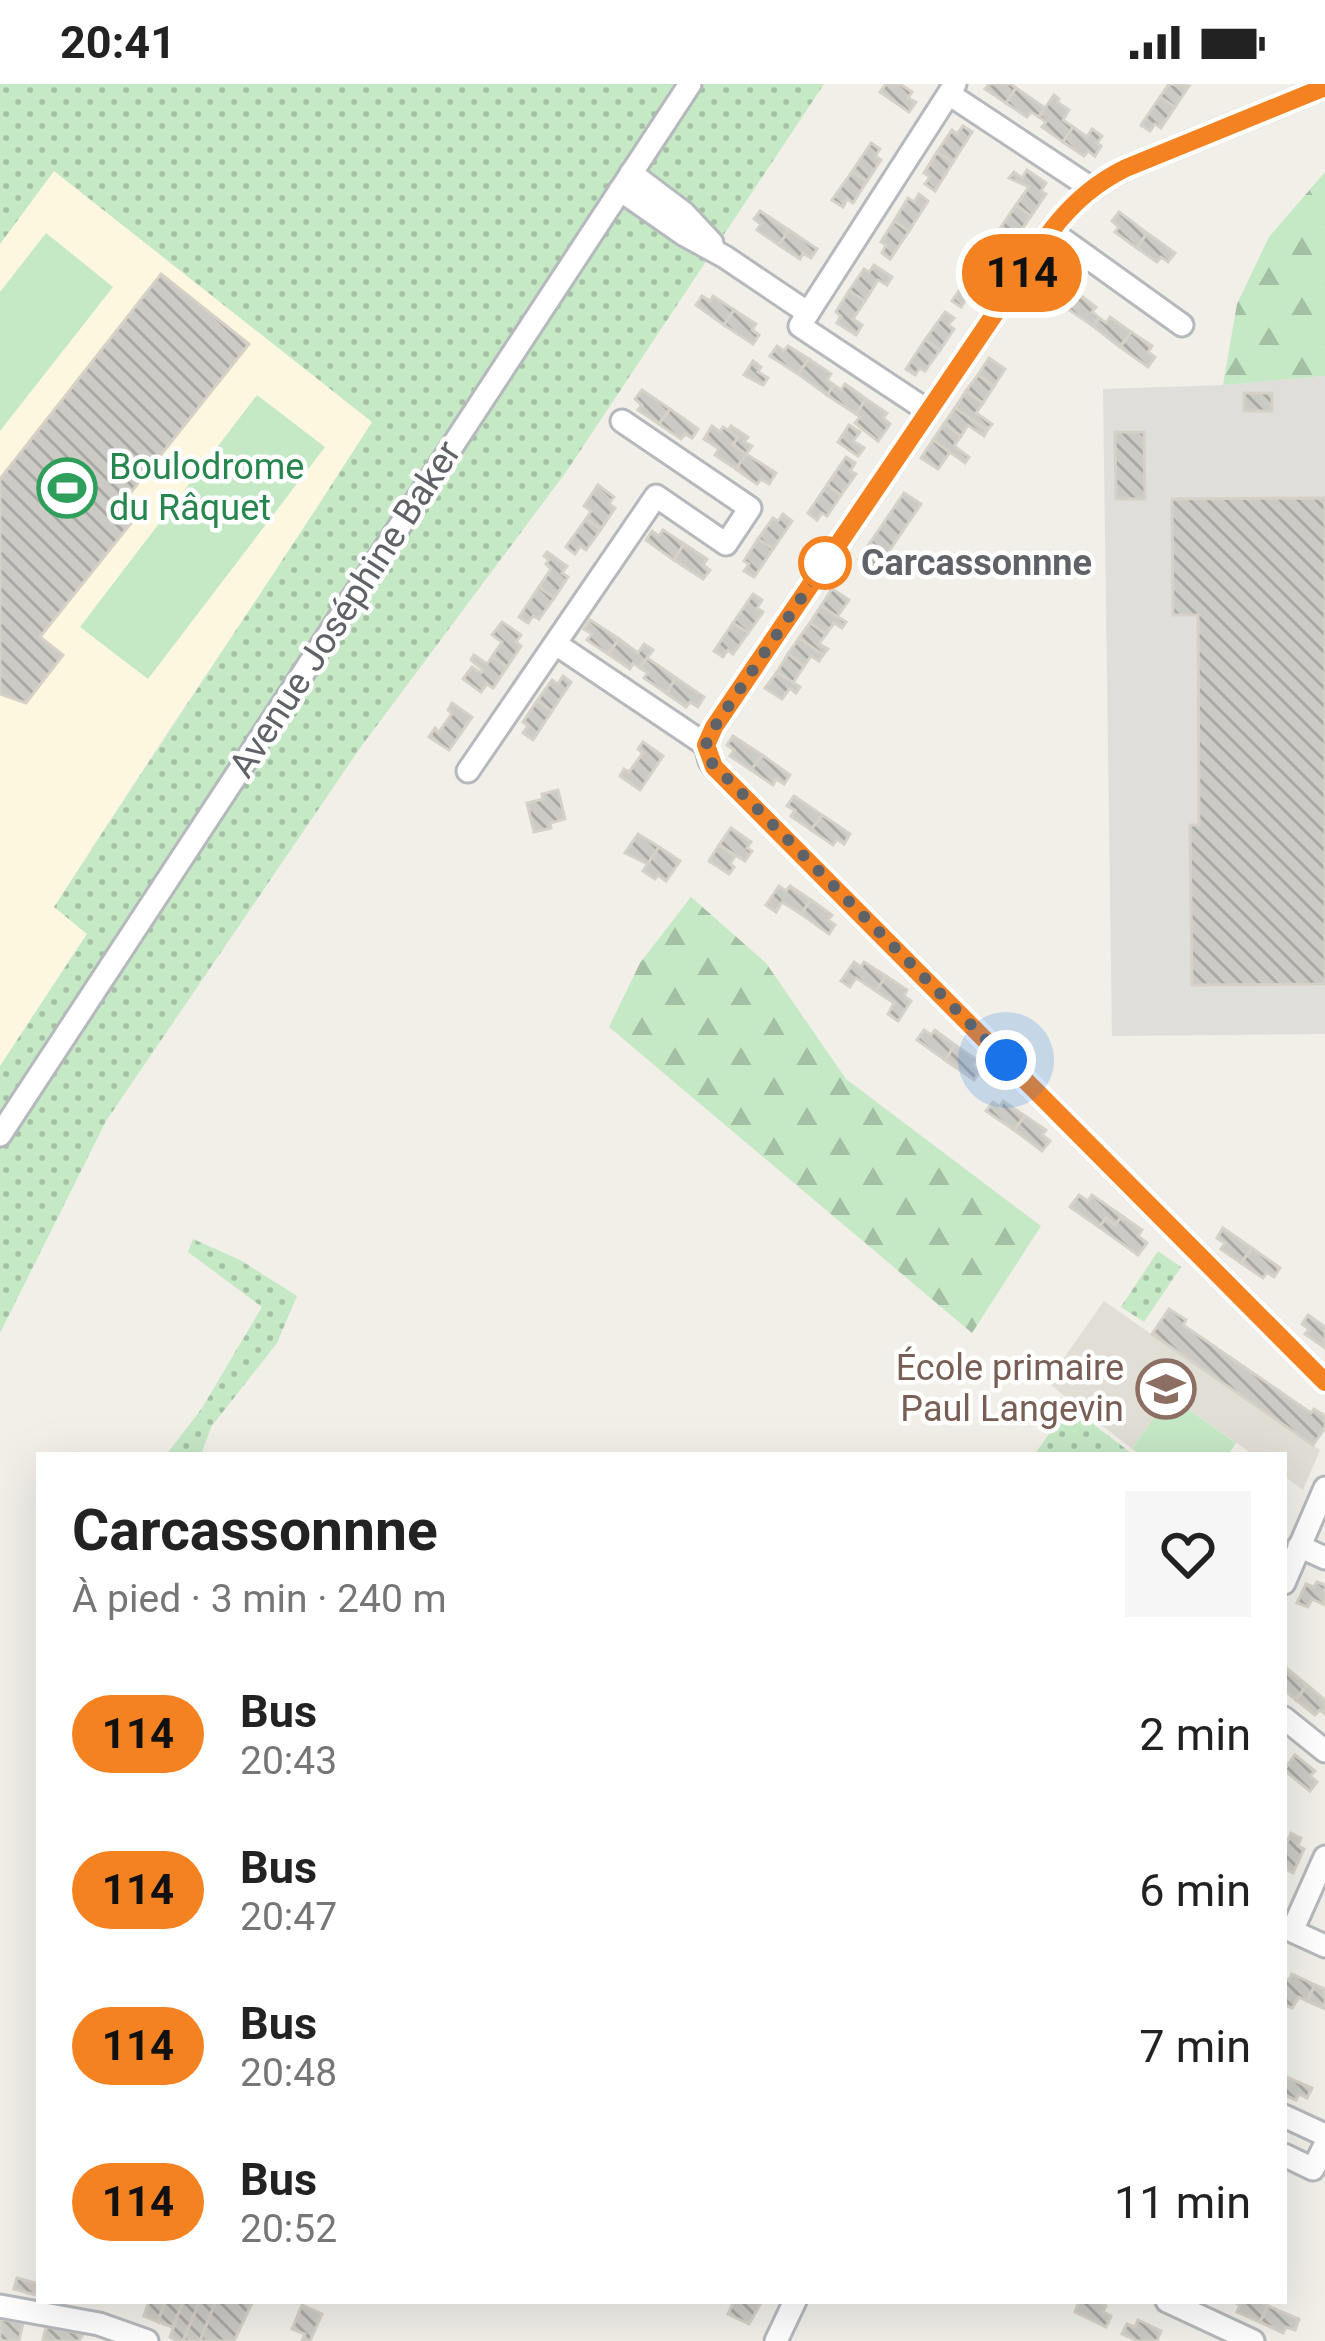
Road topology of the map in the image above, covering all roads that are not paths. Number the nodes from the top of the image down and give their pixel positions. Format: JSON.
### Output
{"nodes":[{"id":1,"x":690,"y":84,"type":"edge"},
{"id":2,"x":1325,"y":87,"type":"edge"},
{"id":3,"x":952,"y":89,"type":"edge"},
{"id":4,"x":626,"y":182,"type":"junction"},
{"id":5,"x":1091,"y":188,"type":"junction"},
{"id":6,"x":1051,"y":231,"type":"junction"},
{"id":7,"x":808,"y":313,"type":"junction"},
{"id":8,"x":1182,"y":325,"type":"dead end"},
{"id":9,"x":928,"y":411,"type":"junction"},
{"id":10,"x":622,"y":421,"type":"dead end"},
{"id":11,"x":680,"y":460,"type":"junction"},
{"id":12,"x":656,"y":496,"type":"junction"},
{"id":13,"x":556,"y":644,"type":"junction"},
{"id":14,"x":706,"y":745,"type":"junction"},
{"id":15,"x":468,"y":771,"type":"dead end"},
{"id":16,"x":0,"y":1136,"type":"edge"},
{"id":17,"x":1325,"y":1382,"type":"edge"},
{"id":18,"x":1325,"y":1488,"type":"edge"},
{"id":19,"x":1299,"y":1546,"type":"junction"},
{"id":20,"x":1325,"y":1558,"type":"edge"},
{"id":21,"x":1287,"y":1576,"type":"edge"},
{"id":22,"x":1287,"y":1720,"type":"edge"},
{"id":23,"x":1325,"y":1750,"type":"edge"},
{"id":24,"x":1325,"y":1857,"type":"edge"},
{"id":25,"x":1325,"y":1946,"type":"edge"},
{"id":26,"x":1287,"y":2117,"type":"edge"},
{"id":27,"x":1325,"y":2135,"type":"edge"},
{"id":28,"x":1325,"y":2145,"type":"edge"},
{"id":29,"x":1287,"y":2156,"type":"edge"},
{"id":30,"x":794,"y":2304,"type":"edge"},
{"id":31,"x":1173,"y":2304,"type":"edge"},
{"id":32,"x":0,"y":2306,"type":"edge"},
{"id":33,"x":147,"y":2341,"type":"edge"},
{"id":34,"x":776,"y":2341,"type":"edge"},
{"id":35,"x":1253,"y":2341,"type":"edge"}],
"edges":[{"from":1,"to":4,"type":"street","name":"Avenue Joséphine Baker"},
{"from":2,"to":5,"type":"street"},
{"from":3,"to":5,"type":"street"},
{"from":3,"to":7,"type":"street"},
{"from":4,"to":7,"type":"street"},
{"from":4,"to":16,"type":"street","name":"Avenue Joséphine Baker"},
{"from":5,"to":6,"type":"street"},
{"from":6,"to":8,"type":"street"},
{"from":6,"to":9,"type":"street"},
{"from":7,"to":9,"type":"street"},
{"from":9,"to":14,"type":"street"},
{"from":10,"to":11,"type":"street"},
{"from":11,"to":12,"type":"street"},
{"from":11,"to":12,"type":"street"},
{"from":12,"to":13,"type":"street"},
{"from":13,"to":14,"type":"street"},
{"from":13,"to":15,"type":"street"},
{"from":14,"to":17,"type":"street"},
{"from":18,"to":19,"type":"street"},
{"from":19,"to":20,"type":"street"},
{"from":19,"to":21,"type":"street"},
{"from":22,"to":23,"type":"street"},
{"from":24,"to":25,"type":"street"},
{"from":26,"to":27,"type":"street"},
{"from":28,"to":29,"type":"street"},
{"from":30,"to":34,"type":"street"},
{"from":31,"to":35,"type":"street"},
{"from":32,"to":33,"type":"street"}]}
